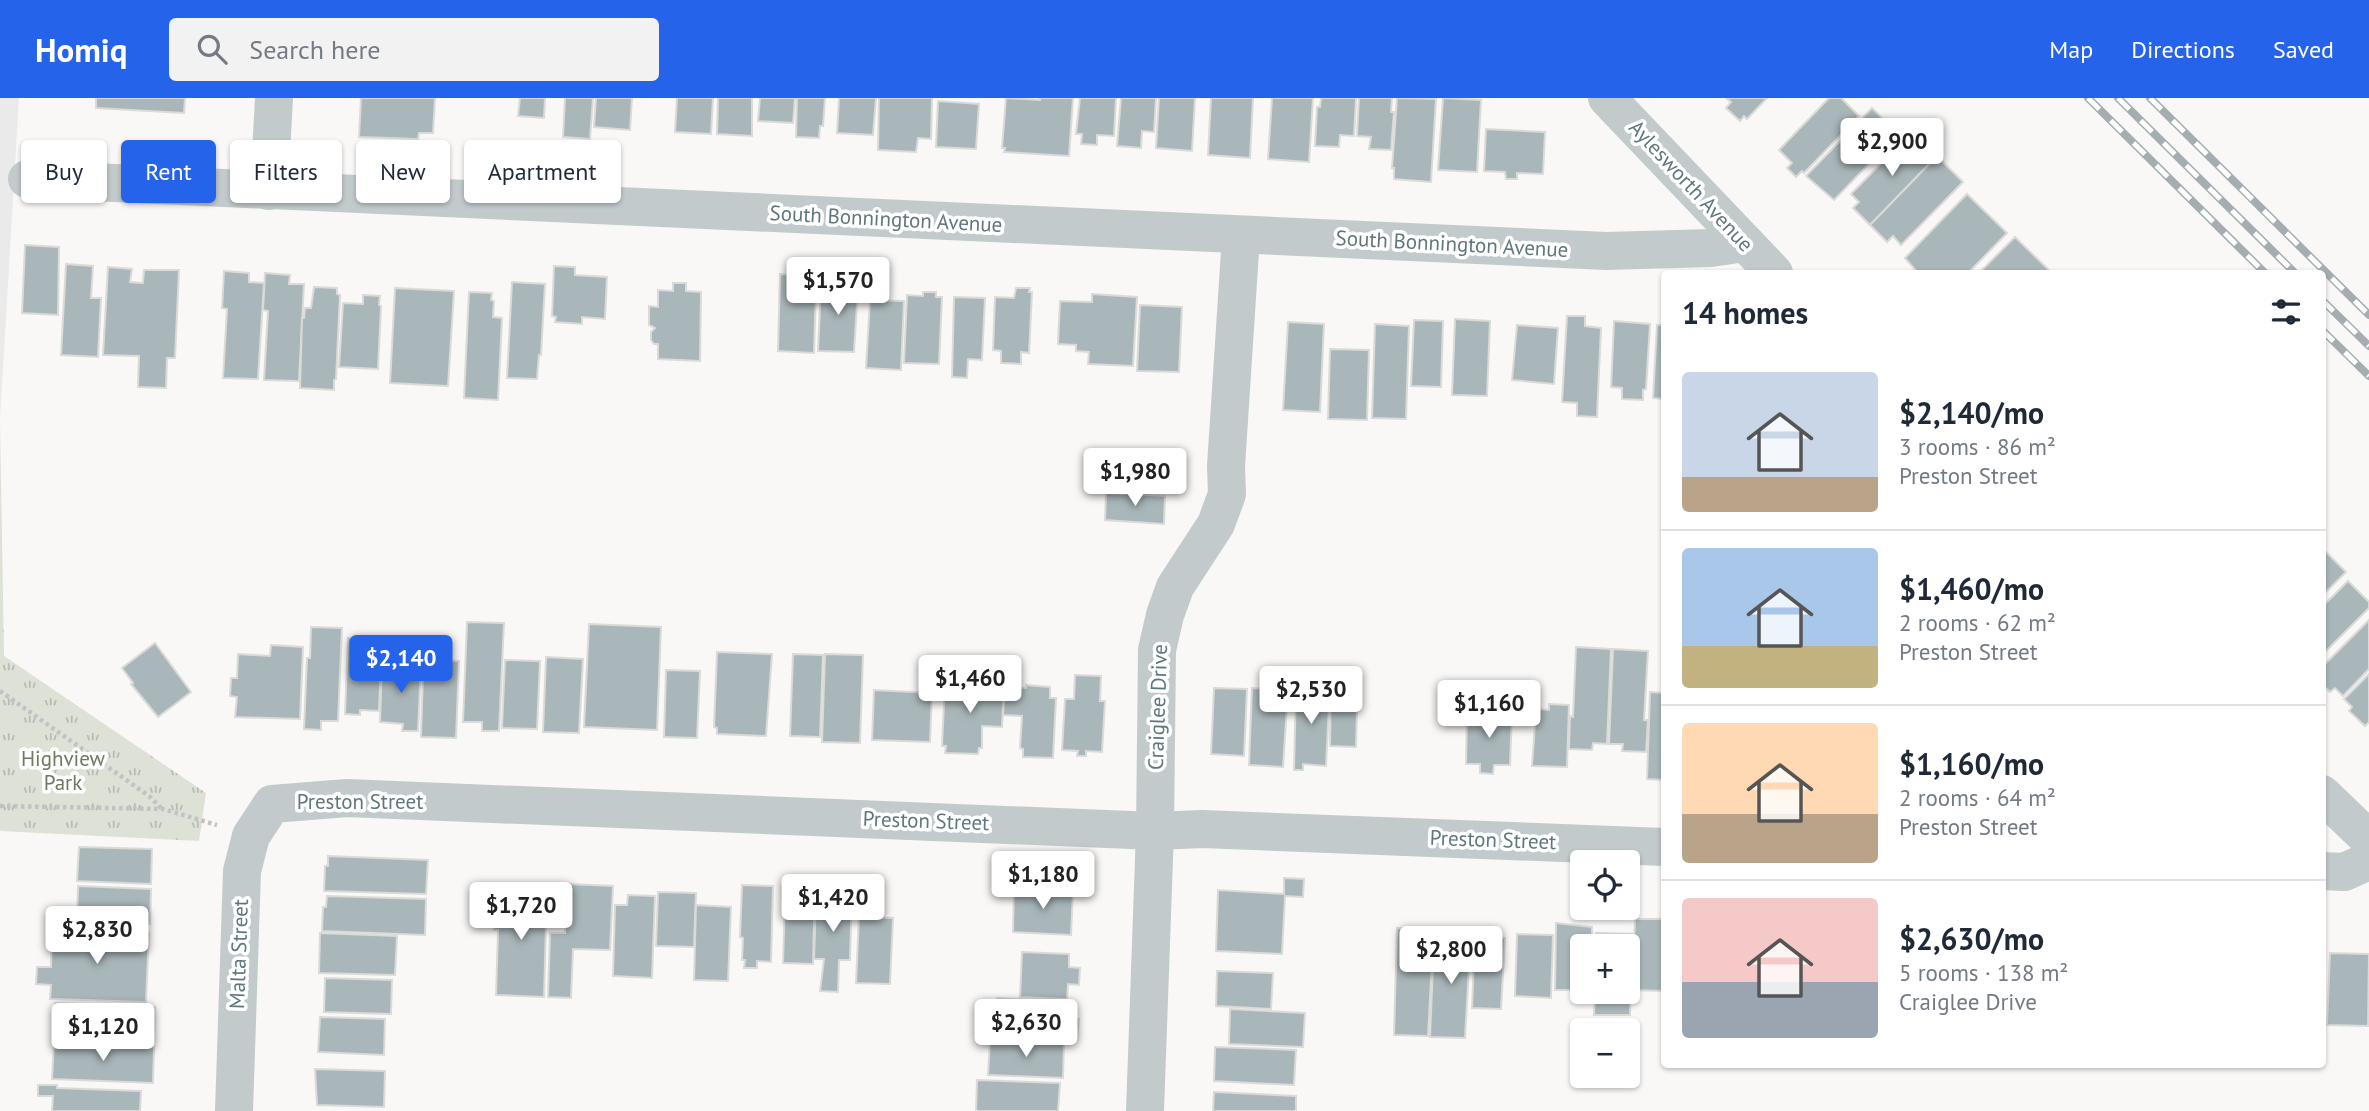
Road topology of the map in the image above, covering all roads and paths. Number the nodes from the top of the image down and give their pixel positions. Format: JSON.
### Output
{"nodes":[{"id":1,"x":274,"y":98,"type":"edge"},
{"id":2,"x":1607,"y":98,"type":"edge"},
{"id":3,"x":272,"y":140,"type":"edge"},
{"id":4,"x":107,"y":182,"type":"edge"},
{"id":5,"x":230,"y":189,"type":"edge"},
{"id":6,"x":342,"y":194,"type":"edge"},
{"id":7,"x":1241,"y":236,"type":"junction"},
{"id":8,"x":1745,"y":243,"type":"junction"},
{"id":9,"x":1771,"y":270,"type":"edge"},
{"id":10,"x":0,"y":691,"type":"edge"},
{"id":11,"x":2326,"y":798,"type":"edge"},
{"id":12,"x":272,"y":804,"type":"joint"},
{"id":13,"x":0,"y":806,"type":"edge"},
{"id":14,"x":163,"y":809,"type":"junction"},
{"id":15,"x":1155,"y":831,"type":"junction"},
{"id":16,"x":251,"y":836,"type":"junction"},
{"id":17,"x":2369,"y":839,"type":"edge"},
{"id":18,"x":1661,"y":847,"type":"edge"},
{"id":19,"x":2369,"y":861,"type":"edge"},
{"id":20,"x":2326,"y":871,"type":"edge"},
{"id":21,"x":234,"y":1111,"type":"edge"},
{"id":22,"x":1145,"y":1111,"type":"edge"}],
"edges":[{"from":1,"to":3,"type":"street"},
{"from":2,"to":8,"type":"street","name":"Aylesworth Avenue"},
{"from":4,"to":5,"type":"street","name":"South Bonnington Avenue"},
{"from":6,"to":7,"type":"street","name":"South Bonnington Avenue"},
{"from":7,"to":8,"type":"street","name":"South Bonnington Avenue"},
{"from":7,"to":15,"type":"street","name":"Craiglee Drive"},
{"from":8,"to":9,"type":"street","name":"Aylesworth Avenue"},
{"from":10,"to":14,"type":"path"},
{"from":11,"to":17,"type":"street"},
{"from":12,"to":15,"type":"street","name":"Preston Street"},
{"from":12,"to":16,"type":"street","name":"Malta Street"},
{"from":13,"to":14,"type":"path"},
{"from":14,"to":16,"type":"path"},
{"from":15,"to":18,"type":"street","name":"Preston Street"},
{"from":15,"to":22,"type":"street","name":"Craiglee Drive"},
{"from":16,"to":21,"type":"street","name":"Malta Street"},
{"from":19,"to":20,"type":"street"}]}
